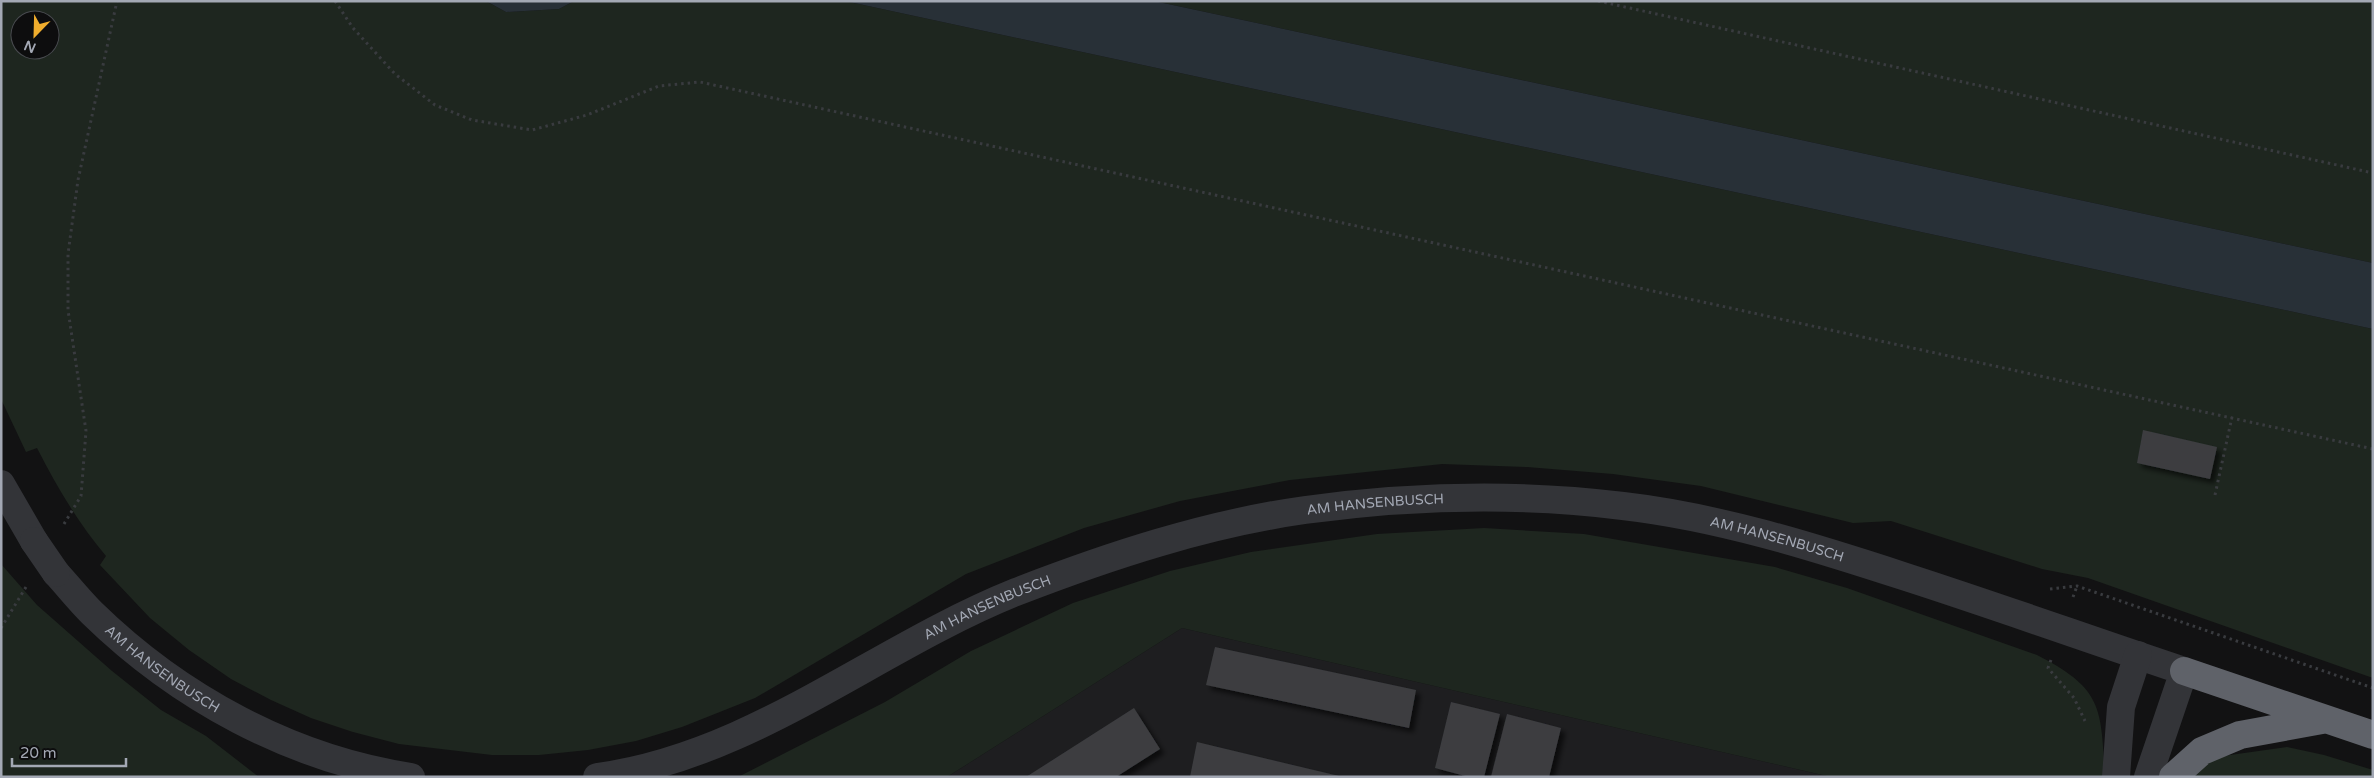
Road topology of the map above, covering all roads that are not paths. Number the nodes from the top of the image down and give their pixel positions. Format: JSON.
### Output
{"nodes":[{"id":1,"x":1,"y":484,"type":"edge"},
{"id":2,"x":2138,"y":655,"type":"junction"},
{"id":3,"x":2184,"y":671,"type":"junction"},
{"id":4,"x":2324,"y":719,"type":"junction"},
{"id":5,"x":2373,"y":735,"type":"edge"},
{"id":6,"x":384,"y":775,"type":"edge"},
{"id":7,"x":411,"y":777,"type":"edge"},
{"id":8,"x":597,"y":777,"type":"edge"},
{"id":9,"x":2116,"y":777,"type":"edge"},
{"id":10,"x":2148,"y":777,"type":"edge"},
{"id":11,"x":2173,"y":777,"type":"edge"}],
"edges":[{"from":1,"to":6,"type":"street","name":"AM HANSENBUSCH","bridge":true},
{"from":2,"to":3,"type":"street","name":"AM HANSENBUSCH"},
{"from":2,"to":8,"type":"street","name":"AM HANSENBUSCH"},
{"from":2,"to":9,"type":"street"},
{"from":3,"to":4,"type":"highway"},
{"from":3,"to":10,"type":"street"},
{"from":4,"to":5,"type":"highway"},
{"from":4,"to":11,"type":"highway"},
{"from":6,"to":7,"type":"street","name":"AM HANSENBUSCH"}]}
